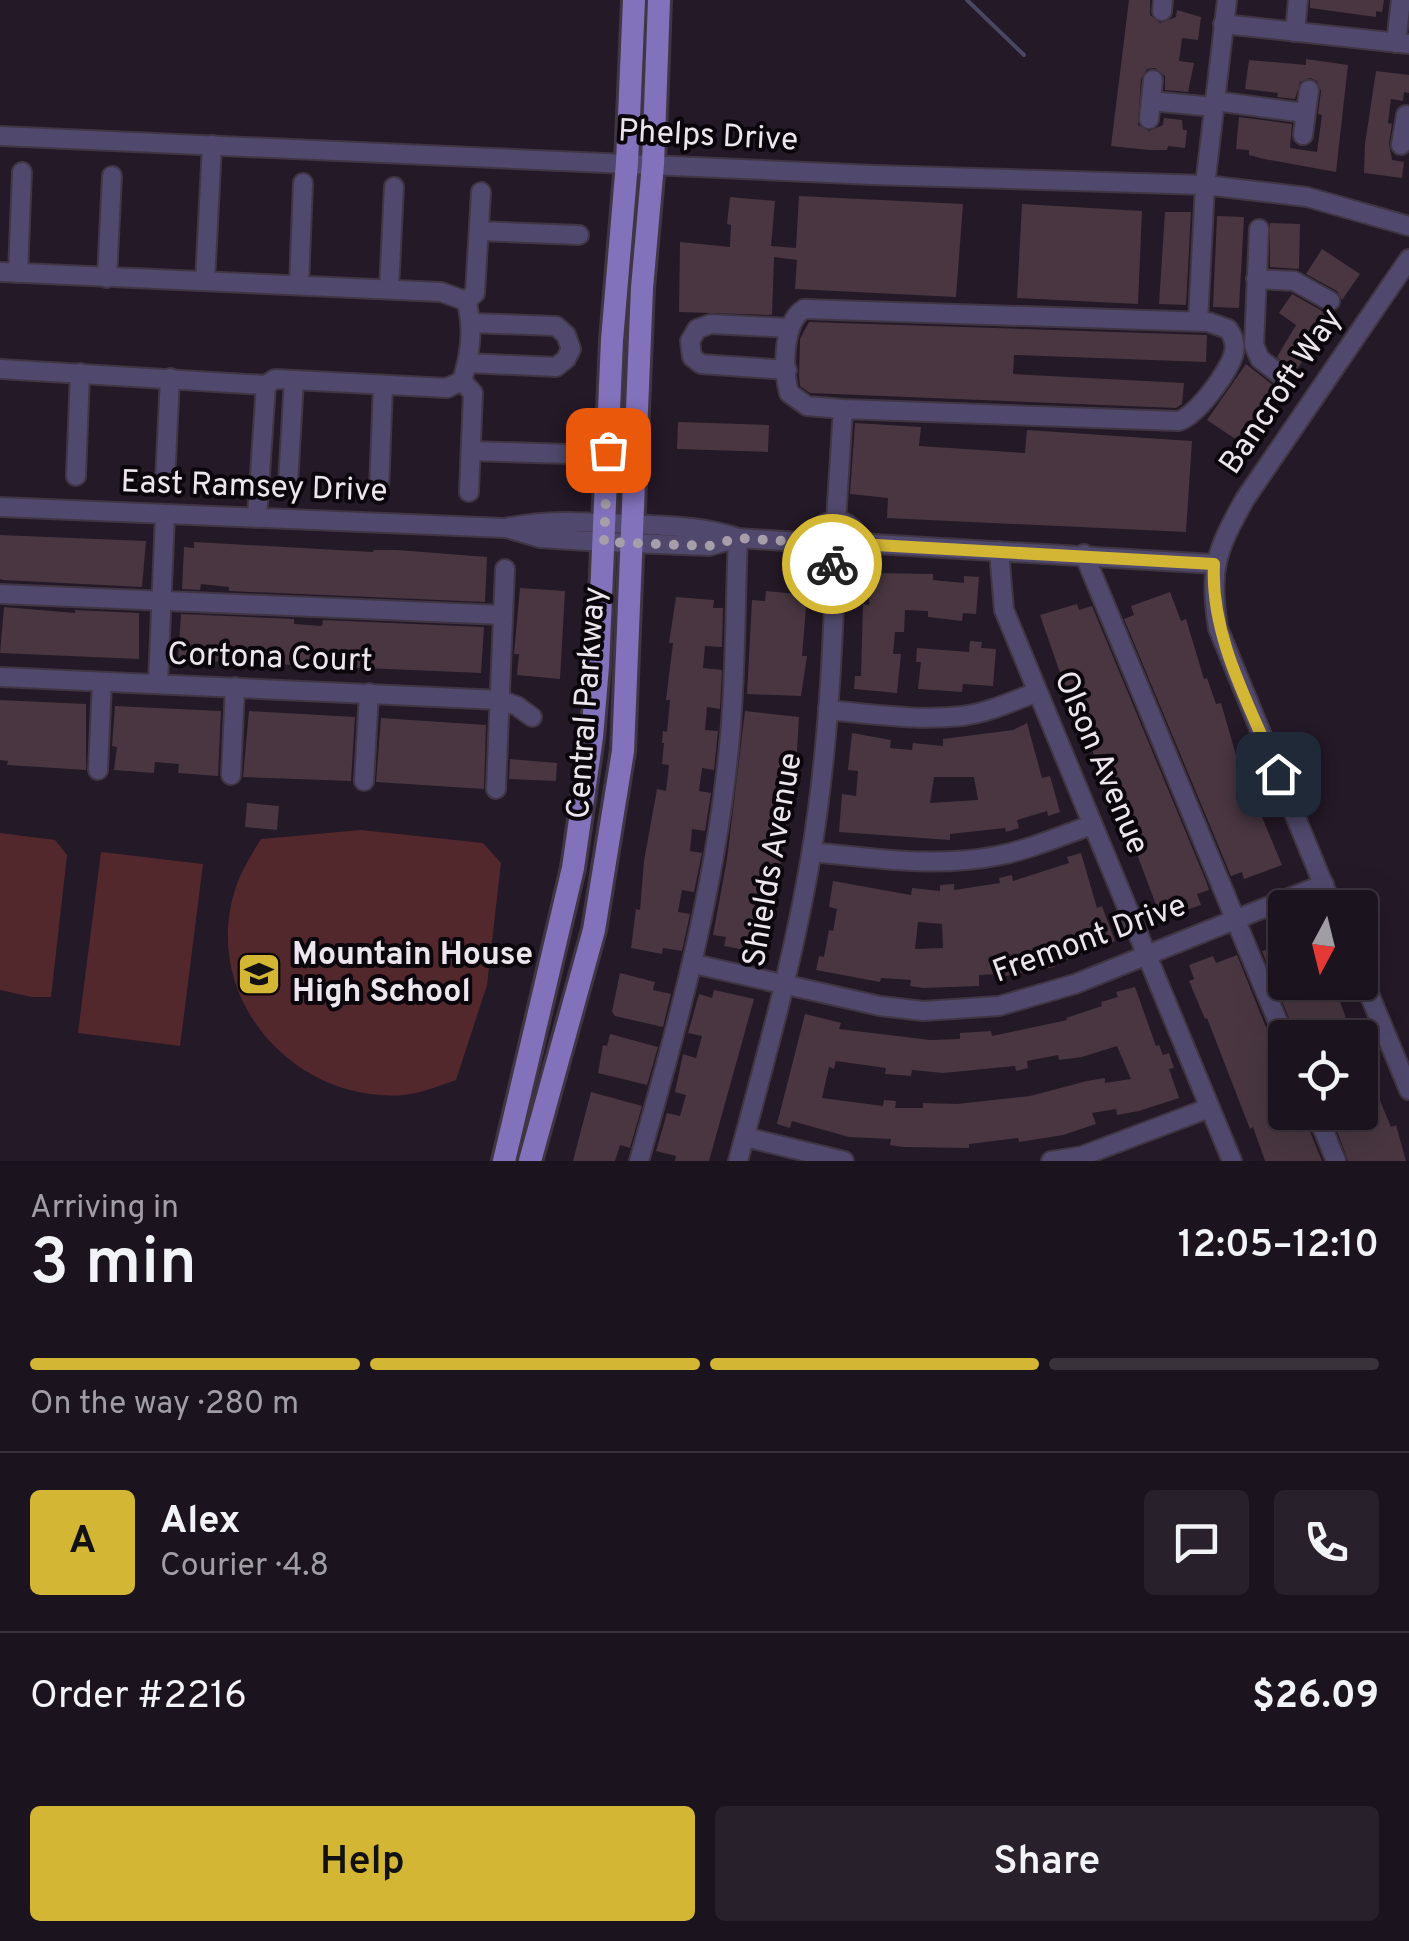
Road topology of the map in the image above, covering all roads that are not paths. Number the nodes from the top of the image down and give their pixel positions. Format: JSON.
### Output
{"nodes":[{"id":1,"x":634,"y":0,"type":"edge"},
{"id":2,"x":660,"y":0,"type":"edge"},
{"id":3,"x":1226,"y":0,"type":"edge"},
{"id":4,"x":1298,"y":0,"type":"edge"},
{"id":5,"x":1401,"y":0,"type":"edge"},
{"id":6,"x":1224,"y":24,"type":"junction"},
{"id":7,"x":1295,"y":32,"type":"junction"},
{"id":8,"x":1402,"y":44,"type":"edge"},
{"id":9,"x":1154,"y":80,"type":"dead end"},
{"id":10,"x":1309,"y":90,"type":"dead end"},
{"id":11,"x":1215,"y":104,"type":"junction"},
{"id":12,"x":1305,"y":113,"type":"junction"},
{"id":13,"x":1409,"y":116,"type":"edge"},
{"id":14,"x":1302,"y":135,"type":"dead end"},
{"id":15,"x":0,"y":136,"type":"edge"},
{"id":16,"x":1401,"y":144,"type":"dead end"},
{"id":17,"x":212,"y":145,"type":"junction"},
{"id":18,"x":627,"y":163,"type":"junction"},
{"id":19,"x":653,"y":164,"type":"junction"},
{"id":20,"x":22,"y":172,"type":"dead end"},
{"id":21,"x":112,"y":176,"type":"dead end"},
{"id":22,"x":302,"y":183,"type":"dead end"},
{"id":23,"x":1205,"y":185,"type":"junction"},
{"id":24,"x":394,"y":187,"type":"dead end"},
{"id":25,"x":482,"y":192,"type":"dead end"},
{"id":26,"x":1409,"y":226,"type":"edge"},
{"id":27,"x":1258,"y":229,"type":"dead end"},
{"id":28,"x":479,"y":231,"type":"junction"},
{"id":29,"x":579,"y":235,"type":"dead end"},
{"id":30,"x":1409,"y":259,"type":"edge"},
{"id":31,"x":9,"y":273,"type":"edge"},
{"id":32,"x":106,"y":278,"type":"junction"},
{"id":33,"x":1256,"y":280,"type":"junction"},
{"id":34,"x":205,"y":281,"type":"junction"},
{"id":35,"x":299,"y":284,"type":"junction"},
{"id":36,"x":389,"y":289,"type":"junction"},
{"id":37,"x":466,"y":301,"type":"junction"},
{"id":38,"x":1330,"y":301,"type":"dead end"},
{"id":39,"x":1198,"y":322,"type":"junction"},
{"id":40,"x":470,"y":323,"type":"junction"},
{"id":41,"x":790,"y":328,"type":"junction"},
{"id":42,"x":1253,"y":334,"type":"junction"},
{"id":43,"x":1234,"y":339,"type":"junction"},
{"id":44,"x":0,"y":369,"type":"edge"},
{"id":45,"x":787,"y":370,"type":"junction"},
{"id":46,"x":465,"y":372,"type":"junction"},
{"id":47,"x":80,"y":373,"type":"junction"},
{"id":48,"x":1282,"y":376,"type":"dead end"},
{"id":49,"x":170,"y":378,"type":"junction"},
{"id":50,"x":294,"y":380,"type":"junction"},
{"id":51,"x":266,"y":385,"type":"junction"},
{"id":52,"x":383,"y":385,"type":"junction"},
{"id":53,"x":843,"y":409,"type":"junction"},
{"id":54,"x":471,"y":450,"type":"junction"},
{"id":55,"x":570,"y":454,"type":"dead end"},
{"id":56,"x":76,"y":476,"type":"dead end"},
{"id":57,"x":165,"y":481,"type":"dead end"},
{"id":58,"x":288,"y":483,"type":"dead end"},
{"id":59,"x":379,"y":490,"type":"dead end"},
{"id":60,"x":469,"y":492,"type":"dead end"},
{"id":61,"x":0,"y":507,"type":"edge"},
{"id":62,"x":165,"y":515,"type":"junction"},
{"id":63,"x":257,"y":518,"type":"junction"},
{"id":64,"x":836,"y":521,"type":"junction"},
{"id":65,"x":605,"y":532,"type":"junction"},
{"id":66,"x":632,"y":534,"type":"junction"},
{"id":67,"x":738,"y":538,"type":"junction"},
{"id":68,"x":814,"y":543,"type":"junction"},
{"id":69,"x":858,"y":544,"type":"junction"},
{"id":70,"x":1000,"y":551,"type":"junction"},
{"id":71,"x":1084,"y":554,"type":"junction"},
{"id":72,"x":1214,"y":564,"type":"junction"},
{"id":73,"x":836,"y":565,"type":"junction"},
{"id":74,"x":505,"y":569,"type":"dead end"},
{"id":75,"x":0,"y":594,"type":"edge"},
{"id":76,"x":162,"y":601,"type":"junction"},
{"id":77,"x":503,"y":615,"type":"junction"},
{"id":78,"x":0,"y":678,"type":"edge"},
{"id":79,"x":102,"y":682,"type":"junction"},
{"id":80,"x":158,"y":684,"type":"junction"},
{"id":81,"x":235,"y":687,"type":"junction"},
{"id":82,"x":1037,"y":692,"type":"junction"},
{"id":83,"x":369,"y":693,"type":"junction"},
{"id":84,"x":500,"y":700,"type":"junction"},
{"id":85,"x":828,"y":710,"type":"junction"},
{"id":86,"x":532,"y":717,"type":"dead end"},
{"id":87,"x":98,"y":770,"type":"dead end"},
{"id":88,"x":232,"y":775,"type":"dead end"},
{"id":89,"x":364,"y":781,"type":"dead end"},
{"id":90,"x":496,"y":789,"type":"dead end"},
{"id":91,"x":1092,"y":825,"type":"junction"},
{"id":92,"x":812,"y":852,"type":"junction"},
{"id":93,"x":1324,"y":884,"type":"junction"},
{"id":94,"x":1326,"y":890,"type":"edge"},
{"id":95,"x":1234,"y":918,"type":"junction"},
{"id":96,"x":1148,"y":955,"type":"junction"},
{"id":97,"x":694,"y":964,"type":"junction"},
{"id":98,"x":784,"y":986,"type":"junction"},
{"id":99,"x":1372,"y":1000,"type":"edge"},
{"id":100,"x":1277,"y":1020,"type":"edge"},
{"id":101,"x":1409,"y":1090,"type":"edge"},
{"id":102,"x":1209,"y":1108,"type":"junction"},
{"id":103,"x":1323,"y":1130,"type":"edge"},
{"id":104,"x":745,"y":1137,"type":"junction"},
{"id":105,"x":1083,"y":1158,"type":"edge"},
{"id":106,"x":504,"y":1161,"type":"edge"},
{"id":107,"x":530,"y":1161,"type":"edge"},
{"id":108,"x":639,"y":1161,"type":"edge"},
{"id":109,"x":738,"y":1161,"type":"edge"},
{"id":110,"x":844,"y":1161,"type":"edge"},
{"id":111,"x":1051,"y":1161,"type":"edge"},
{"id":112,"x":1232,"y":1161,"type":"edge"},
{"id":113,"x":1336,"y":1161,"type":"edge"}],
"edges":[{"from":1,"to":18,"type":"main road","name":"Central Parkway"},
{"from":2,"to":19,"type":"main road","name":"Central Parkway"},
{"from":3,"to":6,"type":"street"},
{"from":4,"to":7,"type":"street"},
{"from":5,"to":8,"type":"street"},
{"from":6,"to":7,"type":"street"},
{"from":6,"to":11,"type":"street"},
{"from":7,"to":8,"type":"street"},
{"from":9,"to":11,"type":"street"},
{"from":10,"to":12,"type":"street"},
{"from":11,"to":12,"type":"street"},
{"from":11,"to":23,"type":"street"},
{"from":12,"to":14,"type":"street"},
{"from":13,"to":16,"type":"street"},
{"from":15,"to":17,"type":"street","name":"Phelps Drive"},
{"from":17,"to":18,"type":"street","name":"Phelps Drive"},
{"from":17,"to":34,"type":"street"},
{"from":18,"to":19,"type":"street","name":"Phelps Drive"},
{"from":18,"to":65,"type":"main road","name":"Central Parkway"},
{"from":19,"to":23,"type":"street","name":"Phelps Drive"},
{"from":19,"to":66,"type":"main road","name":"Central Parkway"},
{"from":20,"to":31,"type":"street"},
{"from":21,"to":32,"type":"street"},
{"from":22,"to":35,"type":"street"},
{"from":23,"to":26,"type":"street","name":"Phelps Drive"},
{"from":23,"to":39,"type":"street"},
{"from":24,"to":36,"type":"street"},
{"from":25,"to":28,"type":"street"},
{"from":27,"to":33,"type":"street"},
{"from":28,"to":29,"type":"street"},
{"from":28,"to":37,"type":"street"},
{"from":30,"to":72,"type":"street","name":"Bancroft Way"},
{"from":31,"to":32,"type":"street"},
{"from":32,"to":34,"type":"street"},
{"from":33,"to":38,"type":"street"},
{"from":33,"to":42,"type":"street"},
{"from":34,"to":35,"type":"street"},
{"from":35,"to":36,"type":"street"},
{"from":36,"to":37,"type":"street"},
{"from":37,"to":40,"type":"street"},
{"from":39,"to":41,"type":"street"},
{"from":39,"to":43,"type":"street"},
{"from":40,"to":46,"type":"street"},
{"from":40,"to":46,"type":"street"},
{"from":41,"to":45,"type":"street"},
{"from":41,"to":45,"type":"street"},
{"from":42,"to":43,"type":"street"},
{"from":42,"to":48,"type":"street"},
{"from":43,"to":53,"type":"street"},
{"from":44,"to":47,"type":"street"},
{"from":45,"to":53,"type":"street"},
{"from":46,"to":52,"type":"street"},
{"from":46,"to":54,"type":"street"},
{"from":47,"to":49,"type":"street"},
{"from":47,"to":56,"type":"street"},
{"from":49,"to":51,"type":"street"},
{"from":49,"to":57,"type":"street"},
{"from":50,"to":51,"type":"street"},
{"from":50,"to":52,"type":"street"},
{"from":50,"to":58,"type":"street"},
{"from":51,"to":63,"type":"street"},
{"from":52,"to":59,"type":"street"},
{"from":53,"to":64,"type":"street"},
{"from":54,"to":55,"type":"street"},
{"from":54,"to":60,"type":"street"},
{"from":61,"to":62,"type":"street","name":"East Ramsey Drive"},
{"from":62,"to":63,"type":"street","name":"East Ramsey Drive"},
{"from":62,"to":76,"type":"street"},
{"from":63,"to":65,"type":"street","name":"East Ramsey Drive"},
{"from":64,"to":68,"type":"street"},
{"from":64,"to":69,"type":"street"},
{"from":65,"to":66,"type":"street","name":"East Ramsey Drive"},
{"from":65,"to":106,"type":"main road","name":"Central Parkway"},
{"from":66,"to":67,"type":"street","name":"East Ramsey Drive"},
{"from":66,"to":107,"type":"main road","name":"Central Parkway"},
{"from":67,"to":68,"type":"street","name":"East Ramsey Drive"},
{"from":67,"to":97,"type":"street"},
{"from":68,"to":73,"type":"street"},
{"from":69,"to":70,"type":"street"},
{"from":69,"to":73,"type":"street"},
{"from":70,"to":71,"type":"street"},
{"from":70,"to":82,"type":"street","name":"Olson Avenue"},
{"from":71,"to":72,"type":"street"},
{"from":71,"to":95,"type":"street"},
{"from":72,"to":93,"type":"street"},
{"from":73,"to":85,"type":"street","name":"Shields Avenue"},
{"from":74,"to":77,"type":"street"},
{"from":75,"to":76,"type":"street"},
{"from":76,"to":77,"type":"street"},
{"from":76,"to":80,"type":"street"},
{"from":77,"to":84,"type":"street"},
{"from":78,"to":79,"type":"street","name":"Cortona Court"},
{"from":79,"to":80,"type":"street","name":"Cortona Court"},
{"from":79,"to":87,"type":"street"},
{"from":80,"to":81,"type":"street","name":"Cortona Court"},
{"from":81,"to":83,"type":"street","name":"Cortona Court"},
{"from":81,"to":88,"type":"street"},
{"from":82,"to":85,"type":"street"},
{"from":82,"to":91,"type":"street","name":"Olson Avenue"},
{"from":83,"to":84,"type":"street","name":"Cortona Court"},
{"from":83,"to":89,"type":"street"},
{"from":84,"to":86,"type":"street","name":"Cortona Court"},
{"from":84,"to":90,"type":"street"},
{"from":85,"to":92,"type":"street","name":"Shields Avenue"},
{"from":91,"to":92,"type":"street"},
{"from":91,"to":96,"type":"street","name":"Olson Avenue"},
{"from":92,"to":98,"type":"street","name":"Shields Avenue"},
{"from":93,"to":94,"type":"street"},
{"from":93,"to":95,"type":"street","name":"Fremont Drive"},
{"from":95,"to":96,"type":"street","name":"Fremont Drive"},
{"from":95,"to":100,"type":"street"},
{"from":96,"to":98,"type":"street","name":"Fremont Drive"},
{"from":96,"to":102,"type":"street","name":"Olson Avenue"},
{"from":97,"to":98,"type":"street","name":"Fremont Drive"},
{"from":97,"to":108,"type":"street"},
{"from":98,"to":104,"type":"street","name":"Shields Avenue"},
{"from":99,"to":101,"type":"street"},
{"from":102,"to":105,"type":"street"},
{"from":102,"to":112,"type":"street","name":"Olson Avenue"},
{"from":103,"to":113,"type":"street"},
{"from":104,"to":109,"type":"street","name":"Shields Avenue"},
{"from":104,"to":110,"type":"street"},
{"from":105,"to":111,"type":"street"}]}
